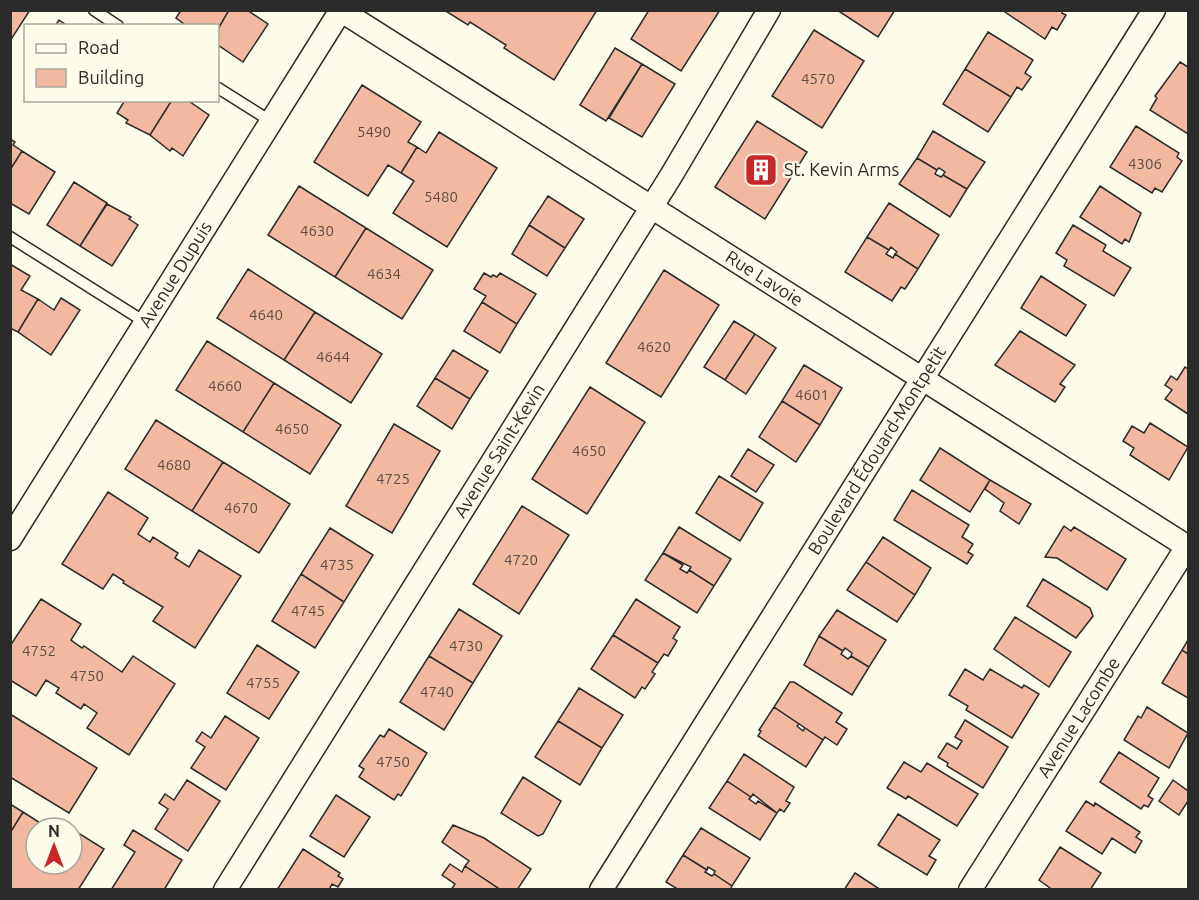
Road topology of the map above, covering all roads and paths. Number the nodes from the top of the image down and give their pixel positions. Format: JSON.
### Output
{"nodes":[{"id":1,"x":94,"y":10,"type":"edge"},
{"id":2,"x":770,"y":10,"type":"edge"},
{"id":3,"x":1154,"y":10,"type":"edge"},
{"id":4,"x":341,"y":11,"type":"edge"},
{"id":5,"x":115,"y":24,"type":"edge"},
{"id":6,"x":219,"y":89,"type":"edge"},
{"id":7,"x":272,"y":122,"type":"junction"},
{"id":8,"x":651,"y":207,"type":"junction"},
{"id":9,"x":10,"y":237,"type":"edge"},
{"id":10,"x":145,"y":322,"type":"junction"},
{"id":11,"x":922,"y":380,"type":"junction"},
{"id":12,"x":13,"y":527,"type":"edge"},
{"id":13,"x":1188,"y":546,"type":"edge"},
{"id":14,"x":225,"y":890,"type":"edge"},
{"id":15,"x":601,"y":890,"type":"edge"},
{"id":16,"x":970,"y":890,"type":"edge"}],
"edges":[{"from":1,"to":5,"type":"lane"},
{"from":2,"to":8,"type":"street","name":"Avenue Saint-Kevin"},
{"from":3,"to":11,"type":"street","name":"Boulevard Édouard-Montpetit"},
{"from":4,"to":7,"type":"street","name":"Avenue Dupuis"},
{"from":4,"to":8,"type":"street","name":"Rue Lavoie"},
{"from":6,"to":7,"type":"lane"},
{"from":7,"to":10,"type":"street","name":"Avenue Dupuis"},
{"from":8,"to":11,"type":"street","name":"Rue Lavoie"},
{"from":8,"to":14,"type":"street","name":"Avenue Saint-Kevin"},
{"from":9,"to":10,"type":"lane"},
{"from":10,"to":12,"type":"street","name":"Avenue Dupuis"},
{"from":11,"to":13,"type":"street","name":"Rue Lavoie"},
{"from":11,"to":15,"type":"street","name":"Boulevard Édouard-Montpetit"},
{"from":13,"to":16,"type":"street","name":"Avenue Lacombe"}]}
